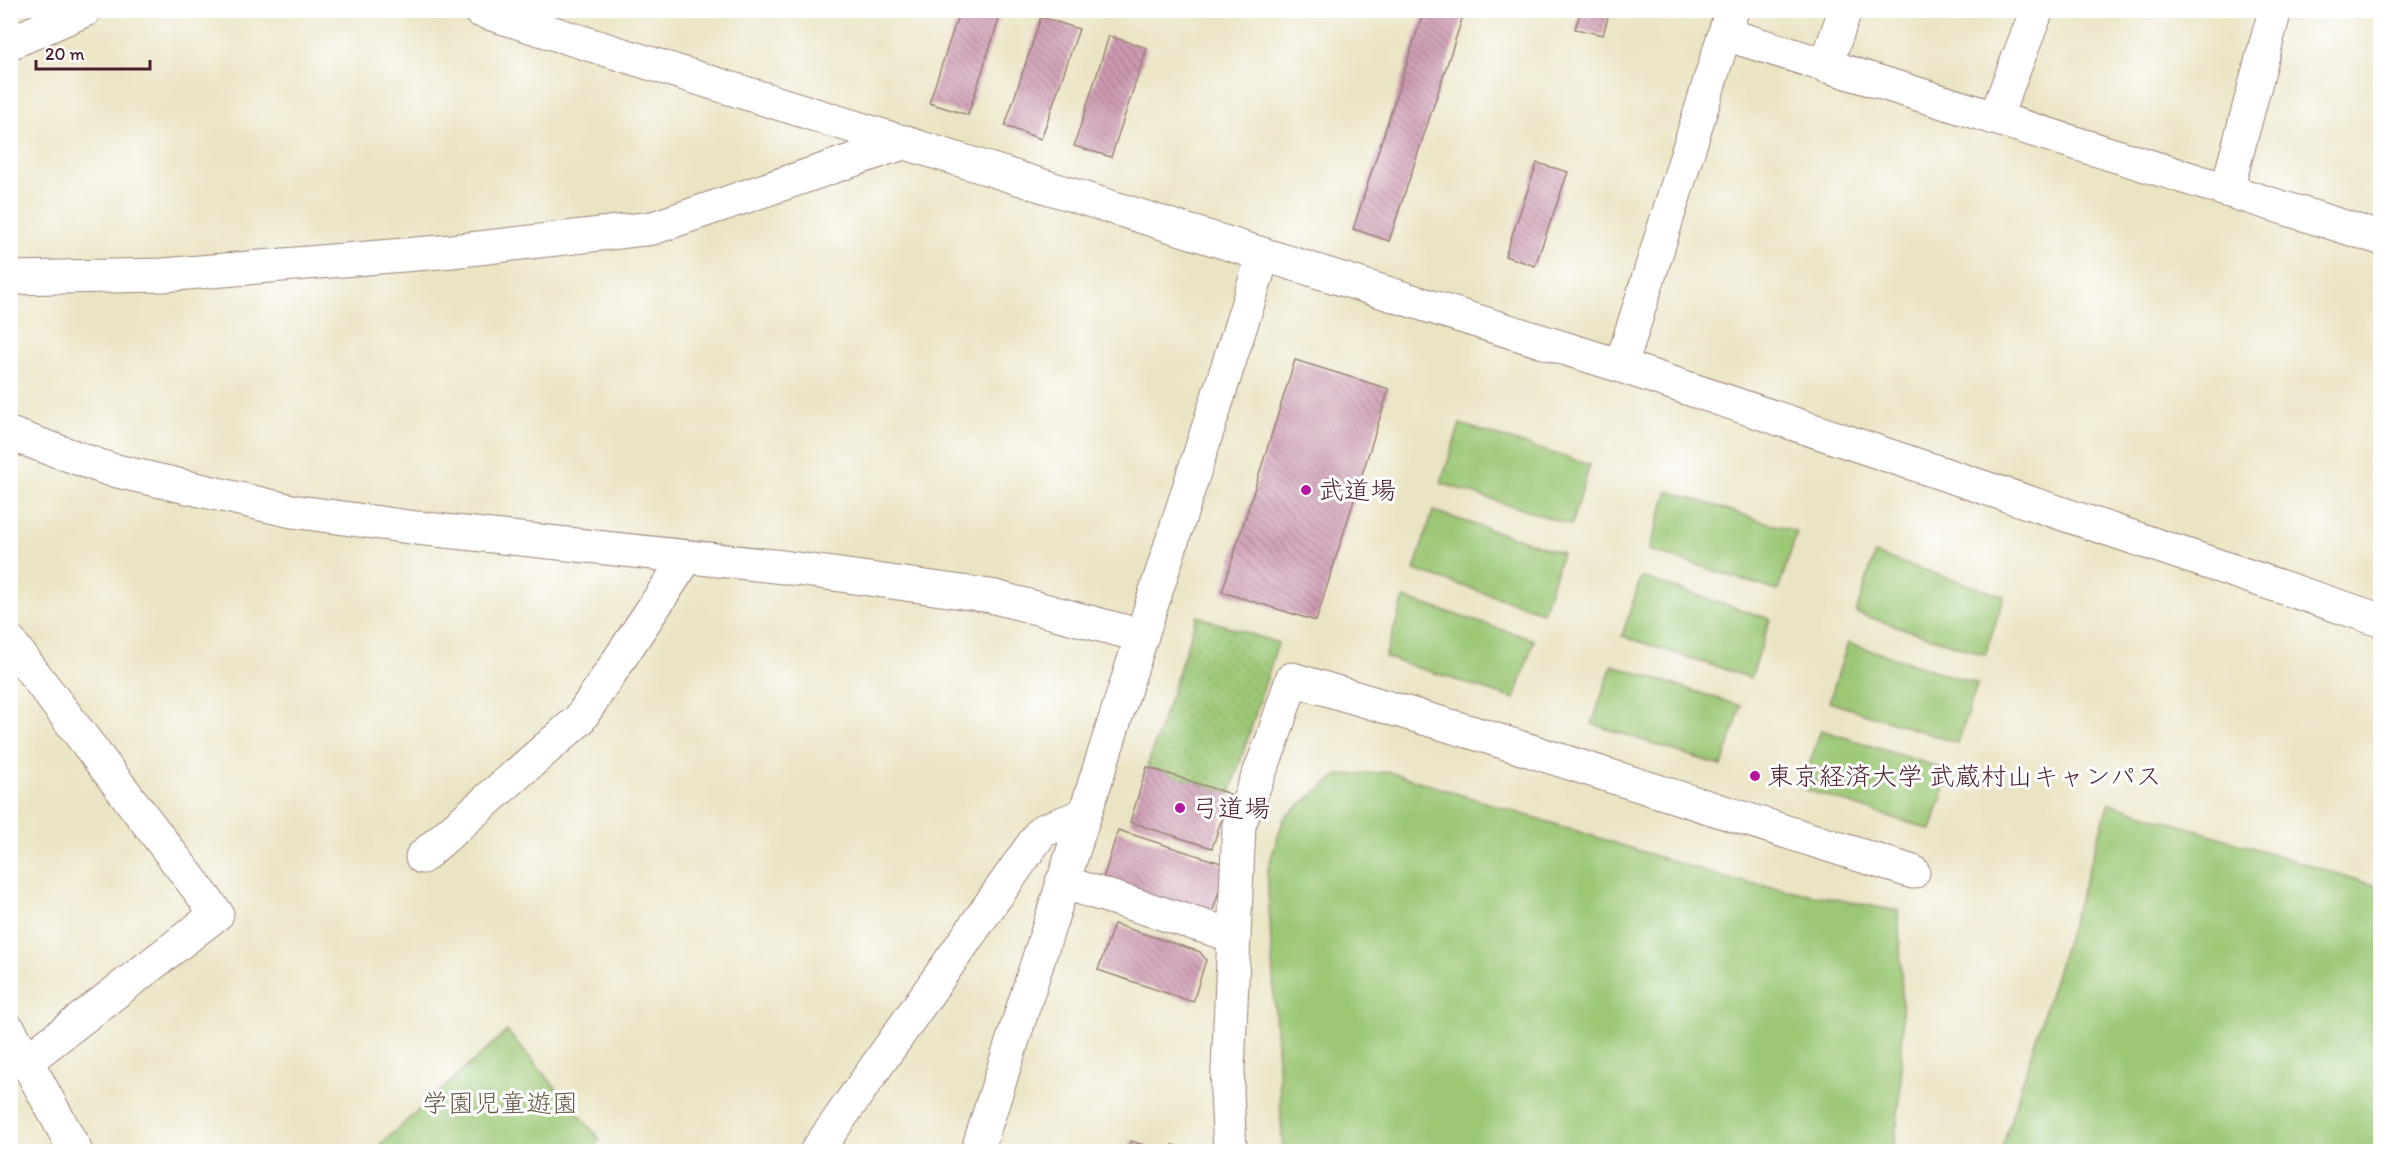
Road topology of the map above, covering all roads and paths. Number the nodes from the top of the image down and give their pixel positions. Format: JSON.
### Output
{"nodes":[{"id":1,"x":478,"y":10,"type":"edge"},
{"id":2,"x":1845,"y":10,"type":"edge"},
{"id":3,"x":2037,"y":10,"type":"edge"},
{"id":4,"x":2275,"y":10,"type":"edge"},
{"id":5,"x":64,"y":14,"type":"edge"},
{"id":6,"x":1729,"y":22,"type":"edge"},
{"id":7,"x":10,"y":44,"type":"edge"},
{"id":8,"x":1826,"y":66,"type":"junction"},
{"id":9,"x":1995,"y":118,"type":"junction"},
{"id":10,"x":906,"y":142,"type":"junction"},
{"id":11,"x":2227,"y":190,"type":"junction"},
{"id":12,"x":2380,"y":238,"type":"edge"},
{"id":13,"x":1263,"y":256,"type":"junction"},
{"id":14,"x":10,"y":278,"type":"edge"},
{"id":15,"x":1621,"y":366,"type":"junction"},
{"id":16,"x":10,"y":434,"type":"edge"},
{"id":17,"x":687,"y":557,"type":"junction"},
{"id":18,"x":2380,"y":620,"type":"edge"},
{"id":19,"x":1142,"y":636,"type":"junction"},
{"id":20,"x":10,"y":642,"type":"edge"},
{"id":21,"x":1084,"y":815,"type":"junction"},
{"id":22,"x":422,"y":858,"type":"dead end"},
{"id":23,"x":1913,"y":872,"type":"dead end"},
{"id":24,"x":1062,"y":882,"type":"junction"},
{"id":25,"x":1234,"y":936,"type":"junction"},
{"id":26,"x":10,"y":1031,"type":"edge"},
{"id":27,"x":28,"y":1060,"type":"junction"},
{"id":28,"x":76,"y":1152,"type":"edge"},
{"id":29,"x":816,"y":1152,"type":"edge"},
{"id":30,"x":977,"y":1152,"type":"edge"},
{"id":31,"x":1230,"y":1152,"type":"edge"}],
"edges":[{"from":1,"to":10,"type":"street"},
{"from":2,"to":8,"type":"street"},
{"from":3,"to":9,"type":"street"},
{"from":4,"to":11,"type":"street"},
{"from":5,"to":7,"type":"street"},
{"from":6,"to":8,"type":"street"},
{"from":6,"to":15,"type":"street"},
{"from":8,"to":9,"type":"street"},
{"from":9,"to":11,"type":"street"},
{"from":10,"to":13,"type":"street"},
{"from":10,"to":14,"type":"street"},
{"from":11,"to":12,"type":"street"},
{"from":13,"to":15,"type":"street"},
{"from":13,"to":19,"type":"street"},
{"from":15,"to":18,"type":"street"},
{"from":16,"to":17,"type":"street"},
{"from":17,"to":19,"type":"street"},
{"from":17,"to":22,"type":"street"},
{"from":19,"to":21,"type":"street"},
{"from":20,"to":27,"type":"street"},
{"from":21,"to":24,"type":"street"},
{"from":21,"to":29,"type":"street"},
{"from":23,"to":25,"type":"street"},
{"from":24,"to":25,"type":"street"},
{"from":24,"to":30,"type":"street"},
{"from":25,"to":31,"type":"street"},
{"from":26,"to":27,"type":"street"},
{"from":27,"to":28,"type":"street"}]}
